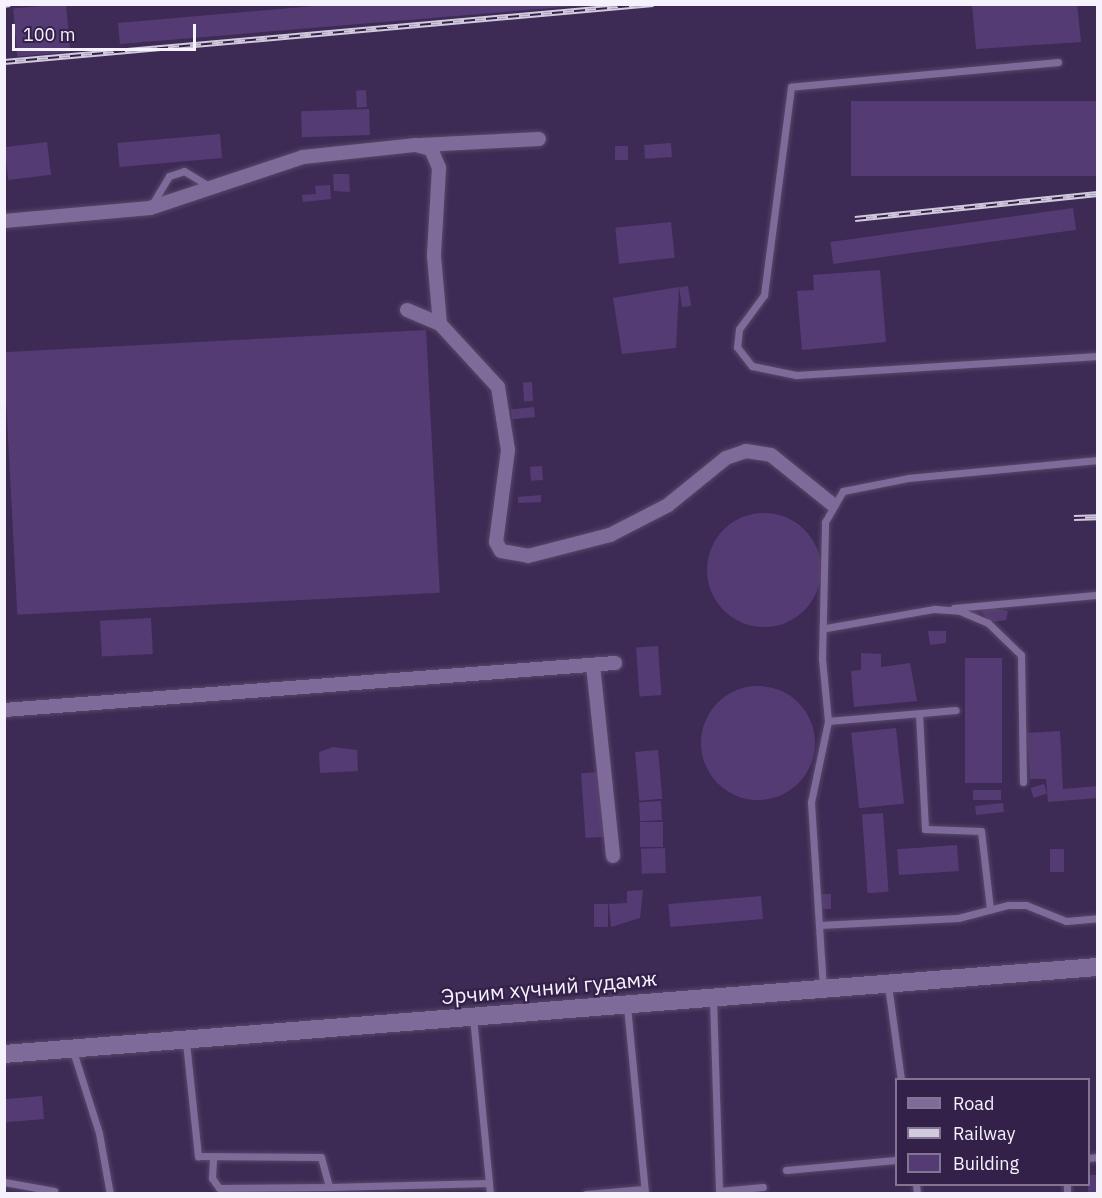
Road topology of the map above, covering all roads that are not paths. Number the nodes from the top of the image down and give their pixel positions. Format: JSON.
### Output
{"nodes":[{"id":1,"x":1058,"y":62,"type":"dead end"},
{"id":2,"x":539,"y":139,"type":"dead end"},
{"id":3,"x":416,"y":145,"type":"junction"},
{"id":4,"x":211,"y":188,"type":"junction"},
{"id":5,"x":150,"y":208,"type":"junction"},
{"id":6,"x":4,"y":221,"type":"edge"},
{"id":7,"x":407,"y":310,"type":"dead end"},
{"id":8,"x":440,"y":324,"type":"junction"},
{"id":9,"x":1098,"y":356,"type":"edge"},
{"id":10,"x":1098,"y":460,"type":"edge"},
{"id":11,"x":832,"y":504,"type":"junction"},
{"id":12,"x":1098,"y":595,"type":"edge"},
{"id":13,"x":937,"y":609,"type":"junction"},
{"id":14,"x":826,"y":628,"type":"junction"},
{"id":15,"x":615,"y":663,"type":"dead end"},
{"id":16,"x":593,"y":665,"type":"junction"},
{"id":17,"x":4,"y":710,"type":"edge"},
{"id":18,"x":956,"y":710,"type":"dead end"},
{"id":19,"x":919,"y":714,"type":"junction"},
{"id":20,"x":828,"y":721,"type":"junction"},
{"id":21,"x":1023,"y":782,"type":"dead end"},
{"id":22,"x":613,"y":856,"type":"dead end"},
{"id":23,"x":990,"y":909,"type":"junction"},
{"id":24,"x":1098,"y":918,"type":"edge"},
{"id":25,"x":819,"y":925,"type":"junction"},
{"id":26,"x":1098,"y":967,"type":"edge"},
{"id":27,"x":887,"y":983,"type":"junction"},
{"id":28,"x":823,"y":988,"type":"junction"},
{"id":29,"x":713,"y":997,"type":"junction"},
{"id":30,"x":626,"y":1004,"type":"junction"},
{"id":31,"x":473,"y":1016,"type":"junction"},
{"id":32,"x":186,"y":1039,"type":"junction"},
{"id":33,"x":72,"y":1048,"type":"junction"},
{"id":34,"x":4,"y":1054,"type":"edge"},
{"id":35,"x":901,"y":1078,"type":"edge"},
{"id":36,"x":213,"y":1159,"type":"junction"},
{"id":37,"x":895,"y":1160,"type":"edge"},
{"id":38,"x":786,"y":1170,"type":"dead end"},
{"id":39,"x":4,"y":1182,"type":"edge"},
{"id":40,"x":489,"y":1183,"type":"junction"},
{"id":41,"x":763,"y":1186,"type":"dead end"},
{"id":42,"x":329,"y":1187,"type":"junction"},
{"id":43,"x":54,"y":1191,"type":"dead end"},
{"id":44,"x":645,"y":1191,"type":"edge"},
{"id":45,"x":719,"y":1192,"type":"edge"},
{"id":46,"x":110,"y":1194,"type":"edge"},
{"id":47,"x":490,"y":1194,"type":"edge"},
{"id":48,"x":586,"y":1194,"type":"edge"}],
"edges":[{"from":1,"to":9,"type":"lane"},
{"from":2,"to":3,"type":"street"},
{"from":3,"to":4,"type":"street"},
{"from":3,"to":8,"type":"street"},
{"from":4,"to":5,"type":"street"},
{"from":4,"to":5,"type":"lane"},
{"from":5,"to":6,"type":"street"},
{"from":7,"to":8,"type":"street"},
{"from":8,"to":11,"type":"street"},
{"from":10,"to":11,"type":"lane"},
{"from":11,"to":14,"type":"lane"},
{"from":12,"to":13,"type":"lane"},
{"from":13,"to":14,"type":"lane"},
{"from":13,"to":21,"type":"lane"},
{"from":14,"to":20,"type":"lane"},
{"from":15,"to":16,"type":"street"},
{"from":16,"to":17,"type":"street"},
{"from":16,"to":22,"type":"street"},
{"from":18,"to":19,"type":"lane"},
{"from":19,"to":20,"type":"lane"},
{"from":19,"to":23,"type":"lane"},
{"from":20,"to":25,"type":"lane"},
{"from":23,"to":24,"type":"lane"},
{"from":23,"to":25,"type":"lane"},
{"from":25,"to":28,"type":"lane"},
{"from":26,"to":27,"type":"main road","name":"Эрчим хүчний гудамж"},
{"from":27,"to":28,"type":"main road","name":"Эрчим хүчний гудамж"},
{"from":27,"to":35,"type":"lane"},
{"from":28,"to":29,"type":"main road","name":"Эрчим хүчний гудамж"},
{"from":29,"to":30,"type":"main road","name":"Эрчим хүчний гудамж"},
{"from":29,"to":45,"type":"lane"},
{"from":30,"to":31,"type":"main road","name":"Эрчим хүчний гудамж"},
{"from":30,"to":44,"type":"lane"},
{"from":31,"to":32,"type":"main road","name":"Эрчим хүчний гудамж"},
{"from":31,"to":40,"type":"lane"},
{"from":32,"to":33,"type":"main road","name":"Эрчим хүчний гудамж"},
{"from":32,"to":36,"type":"lane"},
{"from":33,"to":34,"type":"main road","name":"Эрчим хүчний гудамж"},
{"from":33,"to":46,"type":"lane"},
{"from":36,"to":42,"type":"lane"},
{"from":36,"to":42,"type":"lane"},
{"from":37,"to":38,"type":"lane"},
{"from":39,"to":43,"type":"lane"},
{"from":40,"to":42,"type":"lane"},
{"from":40,"to":47,"type":"lane"},
{"from":41,"to":45,"type":"lane"},
{"from":44,"to":48,"type":"lane"}]}
